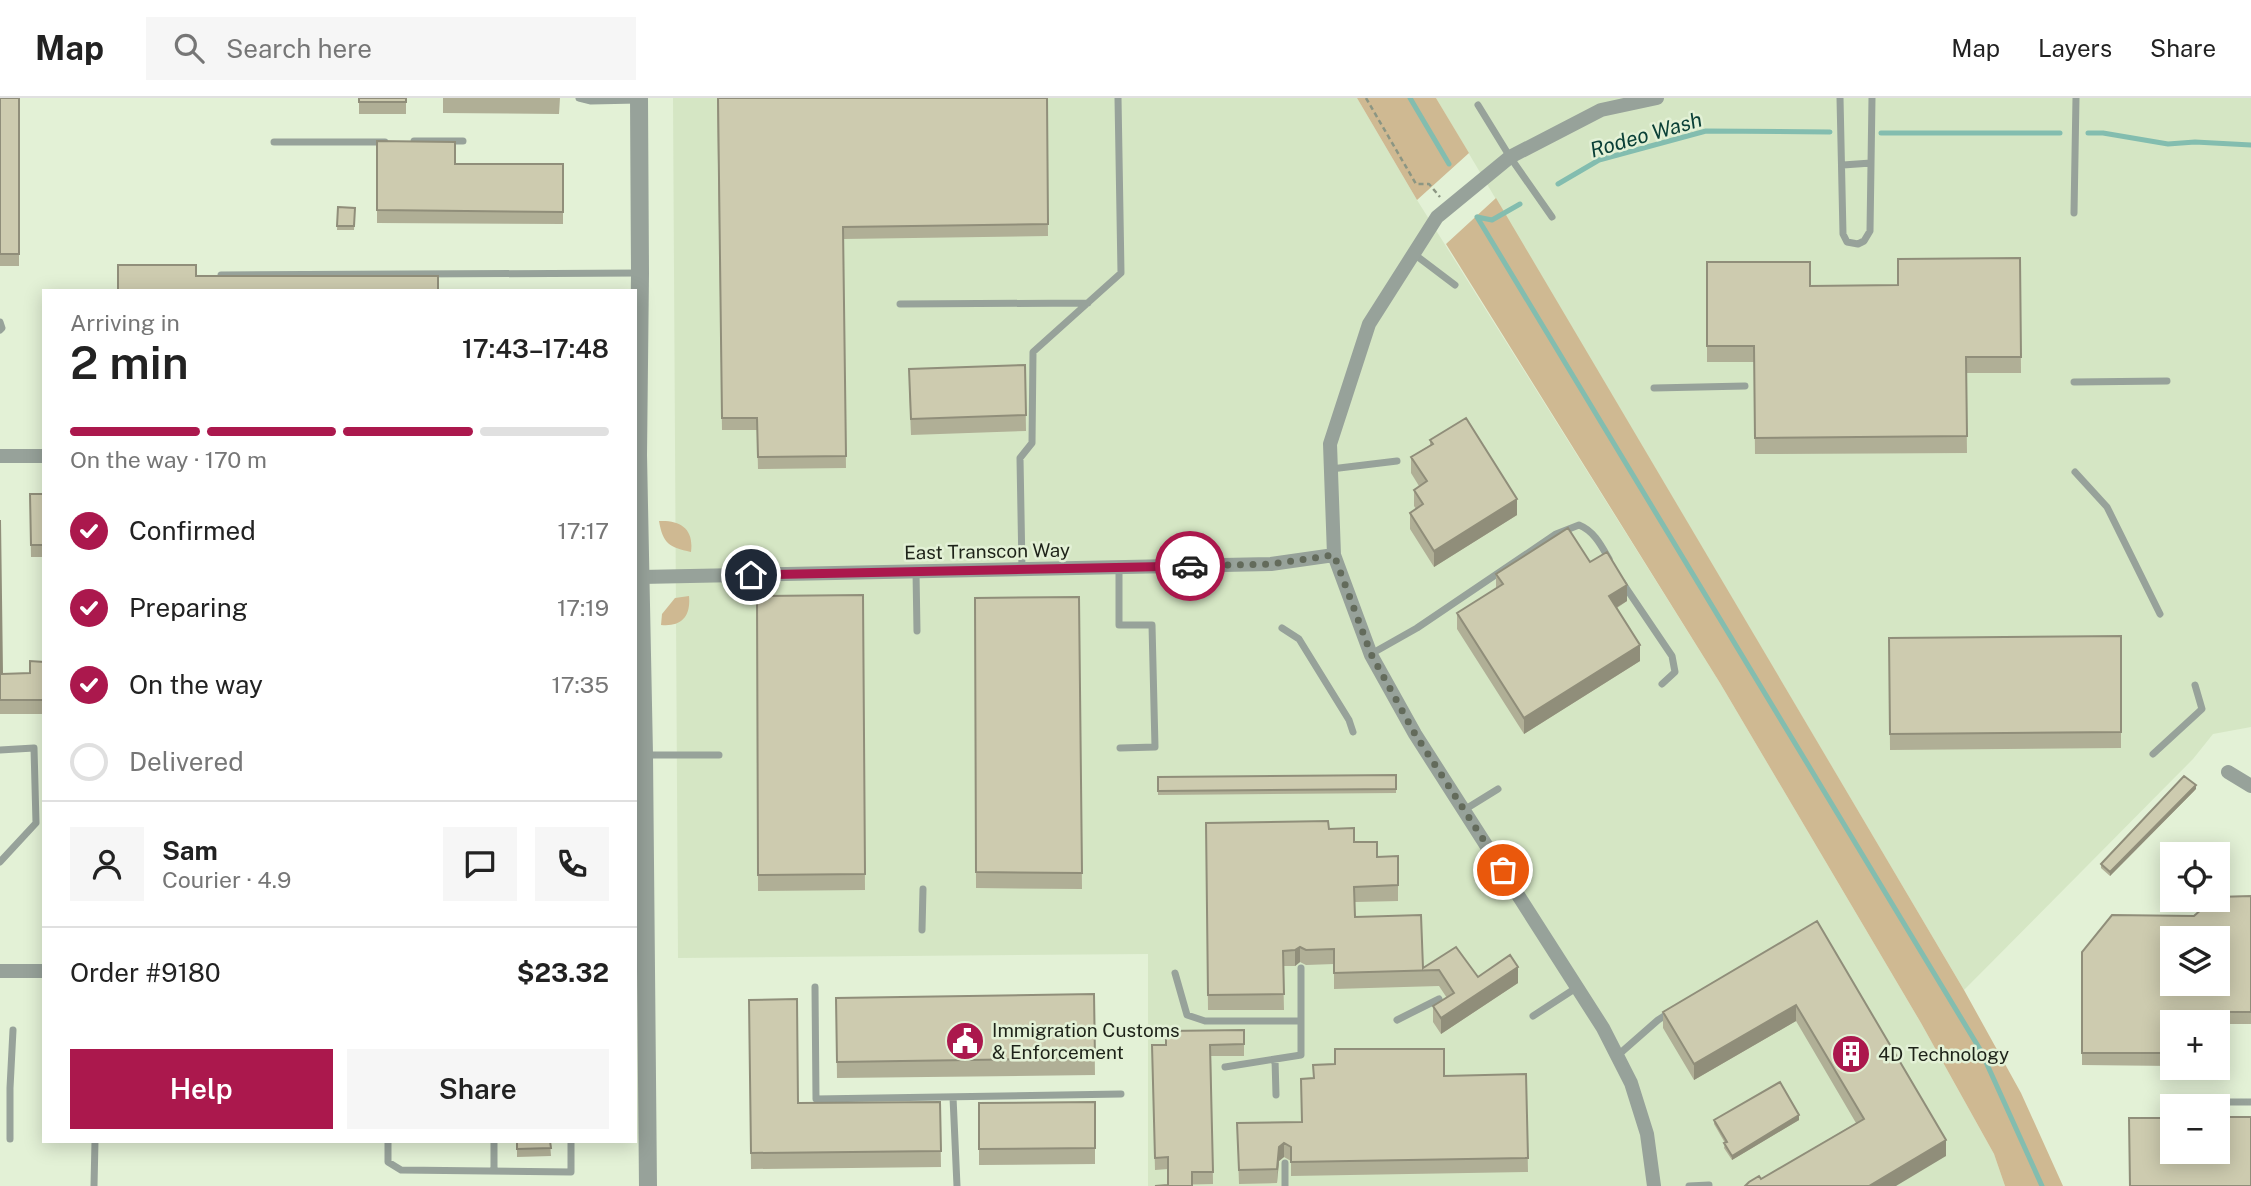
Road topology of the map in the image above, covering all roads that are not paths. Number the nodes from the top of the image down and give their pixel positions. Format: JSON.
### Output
{"nodes":[{"id":1,"x":579,"y":98,"type":"edge"},
{"id":2,"x":1118,"y":98,"type":"edge"},
{"id":3,"x":1657,"y":98,"type":"edge"},
{"id":4,"x":1840,"y":98,"type":"edge"},
{"id":5,"x":1872,"y":98,"type":"edge"},
{"id":6,"x":2076,"y":98,"type":"edge"},
{"id":7,"x":639,"y":99,"type":"edge"},
{"id":8,"x":1478,"y":105,"type":"dead end"},
{"id":9,"x":463,"y":141,"type":"dead end"},
{"id":10,"x":274,"y":142,"type":"dead end"},
{"id":11,"x":1510,"y":158,"type":"junction"},
{"id":12,"x":1871,"y":163,"type":"junction"},
{"id":13,"x":1843,"y":164,"type":"junction"},
{"id":14,"x":2074,"y":213,"type":"dead end"},
{"id":15,"x":1552,"y":217,"type":"dead end"},
{"id":16,"x":1414,"y":253,"type":"junction"},
{"id":17,"x":640,"y":274,"type":"junction"},
{"id":18,"x":222,"y":275,"type":"edge"},
{"id":19,"x":1455,"y":285,"type":"dead end"},
{"id":20,"x":1088,"y":303,"type":"junction"},
{"id":21,"x":900,"y":304,"type":"dead end"},
{"id":22,"x":0,"y":321,"type":"edge"},
{"id":23,"x":0,"y":330,"type":"edge"},
{"id":24,"x":2167,"y":381,"type":"dead end"},
{"id":25,"x":2074,"y":382,"type":"dead end"},
{"id":26,"x":1745,"y":386,"type":"dead end"},
{"id":27,"x":1654,"y":388,"type":"dead end"},
{"id":28,"x":637,"y":455,"type":"edge"},
{"id":29,"x":0,"y":456,"type":"edge"},
{"id":30,"x":42,"y":456,"type":"edge"},
{"id":31,"x":1397,"y":461,"type":"dead end"},
{"id":32,"x":1331,"y":469,"type":"junction"},
{"id":33,"x":2075,"y":472,"type":"dead end"},
{"id":34,"x":1334,"y":555,"type":"junction"},
{"id":35,"x":1611,"y":563,"type":"edge"},
{"id":36,"x":1119,"y":567,"type":"junction"},
{"id":37,"x":1022,"y":569,"type":"junction"},
{"id":38,"x":916,"y":571,"type":"junction"},
{"id":39,"x":1618,"y":575,"type":"edge"},
{"id":40,"x":640,"y":577,"type":"junction"},
{"id":41,"x":2160,"y":614,"type":"dead end"},
{"id":42,"x":1282,"y":628,"type":"dead end"},
{"id":43,"x":917,"y":631,"type":"dead end"},
{"id":44,"x":1371,"y":654,"type":"junction"},
{"id":45,"x":1662,"y":684,"type":"dead end"},
{"id":46,"x":2195,"y":685,"type":"dead end"},
{"id":47,"x":1353,"y":732,"type":"dead end"},
{"id":48,"x":1120,"y":748,"type":"dead end"},
{"id":49,"x":0,"y":750,"type":"edge"},
{"id":50,"x":2153,"y":754,"type":"dead end"},
{"id":51,"x":644,"y":755,"type":"junction"},
{"id":52,"x":719,"y":755,"type":"dead end"},
{"id":53,"x":2228,"y":772,"type":"dead end"},
{"id":54,"x":2251,"y":786,"type":"edge"},
{"id":55,"x":1498,"y":789,"type":"dead end"},
{"id":56,"x":1464,"y":810,"type":"junction"},
{"id":57,"x":0,"y":862,"type":"edge"},
{"id":58,"x":923,"y":889,"type":"dead end"},
{"id":59,"x":922,"y":930,"type":"dead end"},
{"id":60,"x":1301,"y":968,"type":"dead end"},
{"id":61,"x":0,"y":971,"type":"edge"},
{"id":62,"x":42,"y":971,"type":"edge"},
{"id":63,"x":640,"y":972,"type":"edge"},
{"id":64,"x":1175,"y":973,"type":"dead end"},
{"id":65,"x":815,"y":987,"type":"dead end"},
{"id":66,"x":1577,"y":987,"type":"junction"},
{"id":67,"x":1439,"y":999,"type":"edge"},
{"id":68,"x":1676,"y":1009,"type":"edge"},
{"id":69,"x":1533,"y":1016,"type":"dead end"},
{"id":70,"x":1397,"y":1020,"type":"dead end"},
{"id":71,"x":1301,"y":1021,"type":"junction"},
{"id":72,"x":13,"y":1030,"type":"dead end"},
{"id":73,"x":1617,"y":1056,"type":"junction"},
{"id":74,"x":1275,"y":1059,"type":"junction"},
{"id":75,"x":1225,"y":1067,"type":"dead end"},
{"id":76,"x":1121,"y":1094,"type":"dead end"},
{"id":77,"x":1276,"y":1095,"type":"dead end"},
{"id":78,"x":953,"y":1097,"type":"junction"},
{"id":79,"x":2230,"y":1102,"type":"edge"},
{"id":80,"x":2251,"y":1102,"type":"edge"},
{"id":81,"x":10,"y":1139,"type":"dead end"},
{"id":82,"x":94,"y":1143,"type":"edge"},
{"id":83,"x":388,"y":1143,"type":"edge"},
{"id":84,"x":494,"y":1143,"type":"edge"},
{"id":85,"x":571,"y":1143,"type":"edge"},
{"id":86,"x":1285,"y":1163,"type":"dead end"},
{"id":87,"x":494,"y":1171,"type":"junction"},
{"id":88,"x":1709,"y":1185,"type":"edge"},
{"id":89,"x":94,"y":1186,"type":"edge"},
{"id":90,"x":648,"y":1186,"type":"edge"},
{"id":91,"x":957,"y":1186,"type":"edge"},
{"id":92,"x":1285,"y":1186,"type":"edge"},
{"id":93,"x":1654,"y":1186,"type":"edge"},
{"id":94,"x":1689,"y":1186,"type":"edge"}],
"edges":[{"from":1,"to":7,"type":"lane"},
{"from":2,"to":20,"type":"lane"},
{"from":3,"to":11,"type":"street"},
{"from":4,"to":13,"type":"lane"},
{"from":5,"to":12,"type":"lane"},
{"from":6,"to":14,"type":"lane"},
{"from":7,"to":17,"type":"street"},
{"from":8,"to":11,"type":"lane"},
{"from":9,"to":10,"type":"lane"},
{"from":11,"to":15,"type":"lane"},
{"from":11,"to":16,"type":"street"},
{"from":12,"to":13,"type":"lane"},
{"from":12,"to":13,"type":"lane"},
{"from":16,"to":19,"type":"lane"},
{"from":16,"to":32,"type":"street"},
{"from":17,"to":18,"type":"lane"},
{"from":17,"to":28,"type":"street"},
{"from":20,"to":21,"type":"lane"},
{"from":20,"to":37,"type":"lane"},
{"from":22,"to":23,"type":"lane"},
{"from":24,"to":25,"type":"lane"},
{"from":26,"to":27,"type":"lane"},
{"from":28,"to":40,"type":"street"},
{"from":29,"to":30,"type":"street"},
{"from":31,"to":32,"type":"lane"},
{"from":32,"to":34,"type":"street"},
{"from":33,"to":41,"type":"lane"},
{"from":34,"to":36,"type":"street","name":"East Transcon Way"},
{"from":34,"to":44,"type":"street"},
{"from":35,"to":44,"type":"lane"},
{"from":36,"to":37,"type":"street","name":"East Transcon Way"},
{"from":36,"to":48,"type":"lane"},
{"from":37,"to":38,"type":"street","name":"East Transcon Way"},
{"from":38,"to":40,"type":"street","name":"East Transcon Way"},
{"from":38,"to":43,"type":"lane"},
{"from":39,"to":45,"type":"lane"},
{"from":40,"to":51,"type":"street"},
{"from":42,"to":47,"type":"lane"},
{"from":44,"to":56,"type":"street"},
{"from":46,"to":50,"type":"lane"},
{"from":49,"to":57,"type":"lane"},
{"from":51,"to":52,"type":"lane"},
{"from":51,"to":63,"type":"street"},
{"from":53,"to":54,"type":"street"},
{"from":55,"to":56,"type":"lane"},
{"from":56,"to":66,"type":"street"},
{"from":58,"to":59,"type":"lane"},
{"from":60,"to":71,"type":"lane"},
{"from":61,"to":62,"type":"street"},
{"from":63,"to":90,"type":"street"},
{"from":64,"to":71,"type":"lane"},
{"from":65,"to":78,"type":"lane"},
{"from":66,"to":69,"type":"lane"},
{"from":66,"to":73,"type":"street"},
{"from":67,"to":70,"type":"lane"},
{"from":68,"to":73,"type":"lane"},
{"from":71,"to":74,"type":"lane"},
{"from":72,"to":81,"type":"lane"},
{"from":73,"to":93,"type":"street"},
{"from":74,"to":75,"type":"lane"},
{"from":74,"to":77,"type":"lane"},
{"from":76,"to":78,"type":"lane"},
{"from":78,"to":91,"type":"lane"},
{"from":79,"to":80,"type":"lane"},
{"from":82,"to":89,"type":"lane"},
{"from":83,"to":87,"type":"lane"},
{"from":84,"to":87,"type":"lane"},
{"from":85,"to":87,"type":"lane"},
{"from":86,"to":92,"type":"lane"},
{"from":88,"to":94,"type":"lane"}]}
